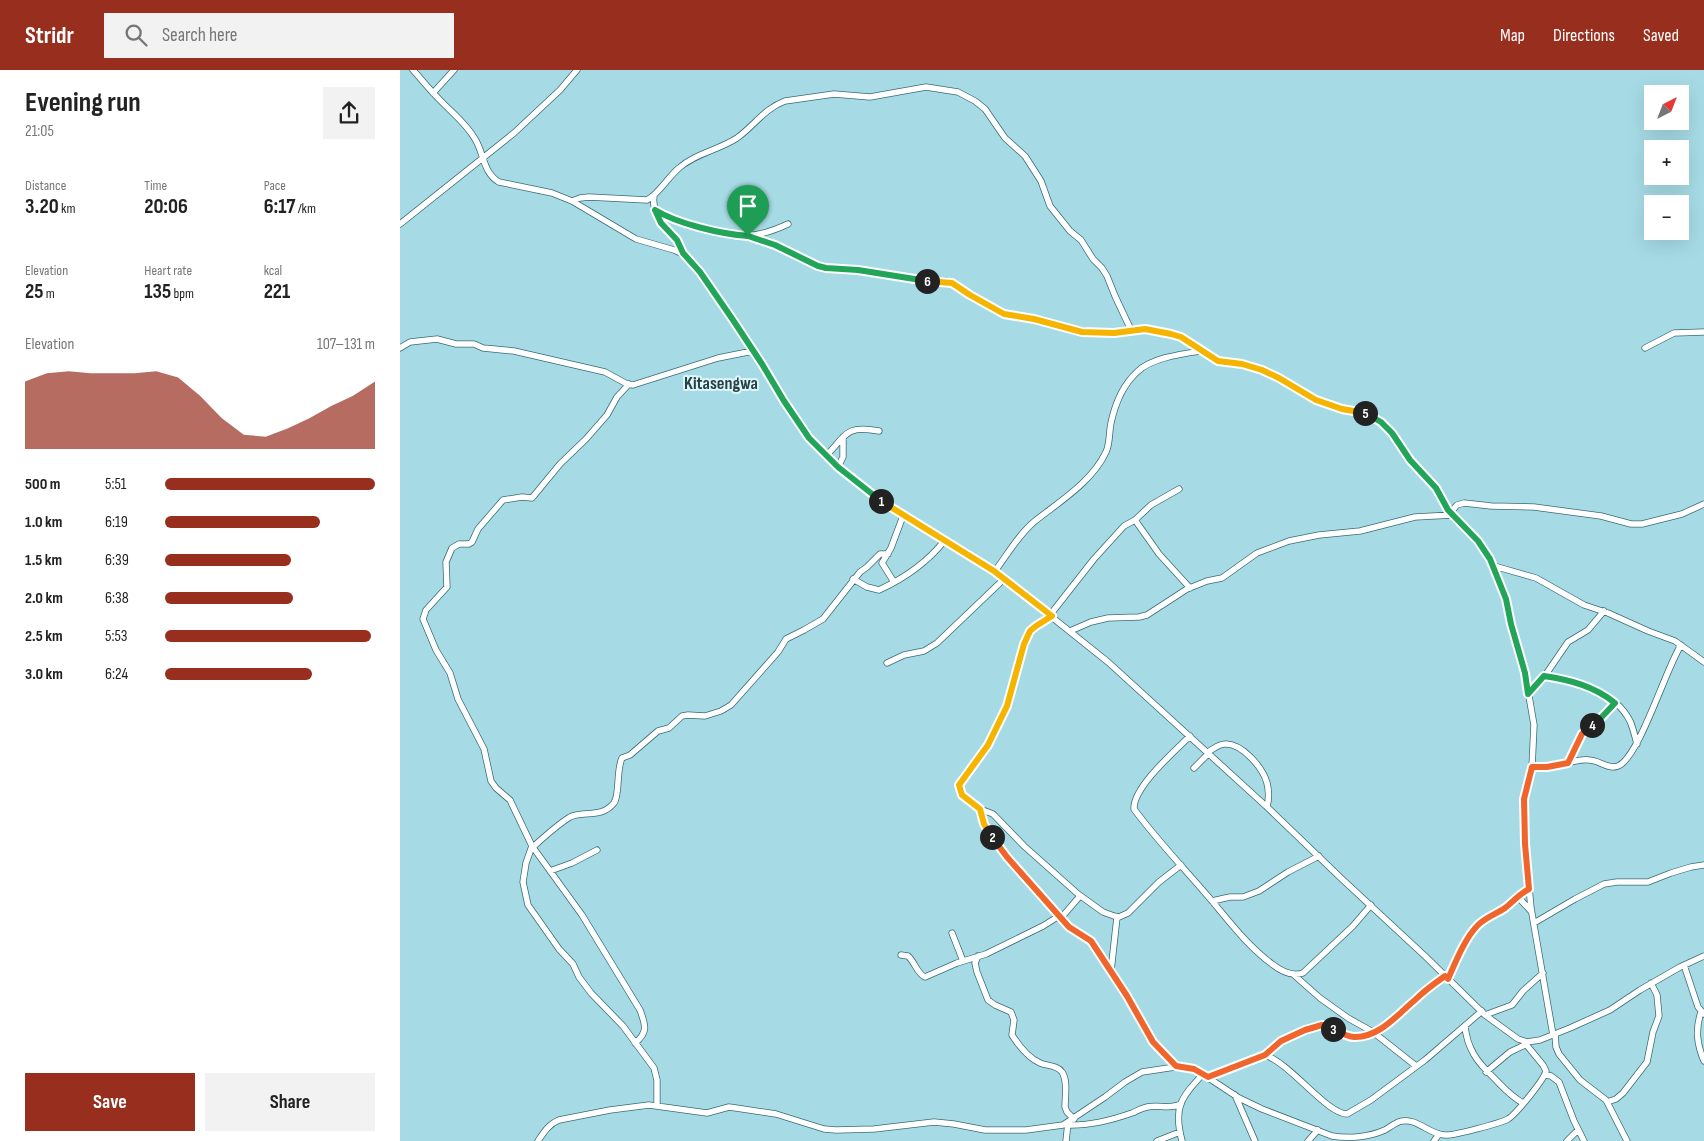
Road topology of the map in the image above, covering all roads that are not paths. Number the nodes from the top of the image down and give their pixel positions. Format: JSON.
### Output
{"nodes":[{"id":1,"x":413,"y":70,"type":"edge"},
{"id":2,"x":454,"y":70,"type":"edge"},
{"id":3,"x":577,"y":70,"type":"edge"},
{"id":4,"x":433,"y":93,"type":"junction"},
{"id":5,"x":483,"y":158,"type":"junction"},
{"id":6,"x":654,"y":196,"type":"junction"},
{"id":7,"x":572,"y":201,"type":"junction"},
{"id":8,"x":655,"y":210,"type":"junction"},
{"id":9,"x":400,"y":224,"type":"edge"},
{"id":10,"x":788,"y":224,"type":"dead end"},
{"id":11,"x":748,"y":236,"type":"junction"},
{"id":12,"x":683,"y":253,"type":"junction"},
{"id":13,"x":1131,"y":330,"type":"junction"},
{"id":14,"x":1704,"y":332,"type":"edge"},
{"id":15,"x":400,"y":348,"type":"edge"},
{"id":16,"x":1645,"y":348,"type":"dead end"},
{"id":17,"x":753,"y":350,"type":"junction"},
{"id":18,"x":1201,"y":351,"type":"junction"},
{"id":19,"x":629,"y":384,"type":"junction"},
{"id":20,"x":879,"y":431,"type":"dead end"},
{"id":21,"x":844,"y":437,"type":"junction"},
{"id":22,"x":826,"y":455,"type":"junction"},
{"id":23,"x":838,"y":467,"type":"junction"},
{"id":24,"x":1179,"y":490,"type":"dead end"},
{"id":25,"x":1704,"y":504,"type":"edge"},
{"id":26,"x":1451,"y":514,"type":"junction"},
{"id":27,"x":903,"y":516,"type":"junction"},
{"id":28,"x":1135,"y":520,"type":"junction"},
{"id":29,"x":945,"y":540,"type":"junction"},
{"id":30,"x":888,"y":554,"type":"junction"},
{"id":31,"x":1494,"y":566,"type":"junction"},
{"id":32,"x":995,"y":571,"type":"junction"},
{"id":33,"x":853,"y":579,"type":"junction"},
{"id":34,"x":1004,"y":579,"type":"junction"},
{"id":35,"x":894,"y":582,"type":"junction"},
{"id":36,"x":1190,"y":588,"type":"junction"},
{"id":37,"x":1604,"y":611,"type":"junction"},
{"id":38,"x":1051,"y":616,"type":"junction"},
{"id":39,"x":1070,"y":631,"type":"junction"},
{"id":40,"x":1682,"y":645,"type":"junction"},
{"id":41,"x":1704,"y":662,"type":"edge"},
{"id":42,"x":887,"y":663,"type":"dead end"},
{"id":43,"x":1544,"y":676,"type":"junction"},
{"id":44,"x":1528,"y":694,"type":"junction"},
{"id":45,"x":1615,"y":703,"type":"junction"},
{"id":46,"x":1190,"y":736,"type":"junction"},
{"id":47,"x":1637,"y":744,"type":"junction"},
{"id":48,"x":1208,"y":753,"type":"junction"},
{"id":49,"x":1568,"y":763,"type":"junction"},
{"id":50,"x":1532,"y":767,"type":"junction"},
{"id":51,"x":1194,"y":768,"type":"dead end"},
{"id":52,"x":1267,"y":807,"type":"junction"},
{"id":53,"x":980,"y":809,"type":"junction"},
{"id":54,"x":533,"y":847,"type":"junction"},
{"id":55,"x":597,"y":850,"type":"dead end"},
{"id":56,"x":1319,"y":856,"type":"junction"},
{"id":57,"x":1181,"y":865,"type":"junction"},
{"id":58,"x":1704,"y":865,"type":"edge"},
{"id":59,"x":550,"y":871,"type":"junction"},
{"id":60,"x":1529,"y":889,"type":"junction"},
{"id":61,"x":1080,"y":896,"type":"junction"},
{"id":62,"x":1517,"y":896,"type":"junction"},
{"id":63,"x":1212,"y":901,"type":"junction"},
{"id":64,"x":1371,"y":905,"type":"junction"},
{"id":65,"x":1531,"y":911,"type":"junction"},
{"id":66,"x":1060,"y":917,"type":"junction"},
{"id":67,"x":1117,"y":917,"type":"junction"},
{"id":68,"x":1534,"y":923,"type":"junction"},
{"id":69,"x":952,"y":933,"type":"dead end"},
{"id":70,"x":900,"y":956,"type":"dead end"},
{"id":71,"x":978,"y":956,"type":"junction"},
{"id":72,"x":1704,"y":956,"type":"edge"},
{"id":73,"x":963,"y":961,"type":"junction"},
{"id":74,"x":1684,"y":965,"type":"junction"},
{"id":75,"x":1111,"y":971,"type":"junction"},
{"id":76,"x":1543,"y":973,"type":"junction"},
{"id":77,"x":1294,"y":975,"type":"junction"},
{"id":78,"x":1447,"y":977,"type":"junction"},
{"id":79,"x":1651,"y":983,"type":"junction"},
{"id":80,"x":1483,"y":1013,"type":"junction"},
{"id":81,"x":1703,"y":1013,"type":"edge"},
{"id":82,"x":1465,"y":1026,"type":"junction"},
{"id":83,"x":1373,"y":1032,"type":"junction"},
{"id":84,"x":1554,"y":1035,"type":"junction"},
{"id":85,"x":635,"y":1043,"type":"junction"},
{"id":86,"x":1526,"y":1043,"type":"junction"},
{"id":87,"x":1265,"y":1055,"type":"junction"},
{"id":88,"x":1704,"y":1061,"type":"edge"},
{"id":89,"x":1176,"y":1066,"type":"junction"},
{"id":90,"x":1416,"y":1066,"type":"junction"},
{"id":91,"x":1486,"y":1072,"type":"junction"},
{"id":92,"x":1545,"y":1075,"type":"junction"},
{"id":93,"x":1206,"y":1076,"type":"junction"},
{"id":94,"x":1235,"y":1095,"type":"junction"},
{"id":95,"x":1607,"y":1102,"type":"junction"},
{"id":96,"x":1523,"y":1103,"type":"junction"},
{"id":97,"x":1181,"y":1104,"type":"junction"},
{"id":98,"x":657,"y":1106,"type":"junction"},
{"id":99,"x":1074,"y":1118,"type":"junction"},
{"id":100,"x":1068,"y":1124,"type":"junction"},
{"id":101,"x":1318,"y":1130,"type":"junction"},
{"id":102,"x":1578,"y":1130,"type":"junction"},
{"id":103,"x":1180,"y":1132,"type":"junction"},
{"id":104,"x":1439,"y":1134,"type":"junction"},
{"id":105,"x":1345,"y":1139,"type":"edge"},
{"id":106,"x":538,"y":1141,"type":"edge"},
{"id":107,"x":1066,"y":1141,"type":"edge"},
{"id":108,"x":1156,"y":1141,"type":"edge"},
{"id":109,"x":1182,"y":1141,"type":"edge"},
{"id":110,"x":1256,"y":1141,"type":"edge"},
{"id":111,"x":1308,"y":1141,"type":"edge"},
{"id":112,"x":1434,"y":1141,"type":"edge"},
{"id":113,"x":1567,"y":1141,"type":"edge"},
{"id":114,"x":1584,"y":1141,"type":"edge"},
{"id":115,"x":1626,"y":1141,"type":"edge"}],
"edges":[{"from":1,"to":4,"type":"street"},
{"from":2,"to":4,"type":"street"},
{"from":3,"to":5,"type":"street"},
{"from":4,"to":5,"type":"street"},
{"from":5,"to":7,"type":"street"},
{"from":5,"to":9,"type":"street"},
{"from":6,"to":7,"type":"street"},
{"from":6,"to":8,"type":"street"},
{"from":6,"to":13,"type":"street"},
{"from":7,"to":12,"type":"street"},
{"from":8,"to":11,"type":"street"},
{"from":8,"to":12,"type":"street"},
{"from":10,"to":11,"type":"street"},
{"from":11,"to":13,"type":"street"},
{"from":12,"to":17,"type":"street"},
{"from":13,"to":18,"type":"street"},
{"from":14,"to":16,"type":"street"},
{"from":15,"to":19,"type":"street"},
{"from":17,"to":19,"type":"street"},
{"from":17,"to":22,"type":"street"},
{"from":18,"to":26,"type":"street"},
{"from":18,"to":32,"type":"street"},
{"from":19,"to":54,"type":"street"},
{"from":20,"to":21,"type":"street"},
{"from":21,"to":22,"type":"street"},
{"from":21,"to":23,"type":"street"},
{"from":22,"to":23,"type":"street"},
{"from":23,"to":27,"type":"street"},
{"from":24,"to":28,"type":"street"},
{"from":25,"to":26,"type":"street"},
{"from":26,"to":31,"type":"street"},
{"from":26,"to":36,"type":"street"},
{"from":27,"to":29,"type":"street"},
{"from":27,"to":30,"type":"street"},
{"from":28,"to":36,"type":"street"},
{"from":28,"to":38,"type":"street"},
{"from":29,"to":32,"type":"street"},
{"from":29,"to":35,"type":"street"},
{"from":30,"to":33,"type":"street"},
{"from":30,"to":35,"type":"street"},
{"from":31,"to":37,"type":"street"},
{"from":31,"to":44,"type":"street"},
{"from":32,"to":34,"type":"street"},
{"from":33,"to":35,"type":"street"},
{"from":33,"to":54,"type":"street"},
{"from":34,"to":38,"type":"street"},
{"from":34,"to":42,"type":"street"},
{"from":36,"to":39,"type":"street"},
{"from":37,"to":40,"type":"street"},
{"from":37,"to":43,"type":"street"},
{"from":38,"to":39,"type":"street"},
{"from":38,"to":53,"type":"street"},
{"from":39,"to":46,"type":"street"},
{"from":40,"to":41,"type":"street"},
{"from":40,"to":47,"type":"street"},
{"from":43,"to":44,"type":"street"},
{"from":43,"to":45,"type":"street"},
{"from":44,"to":50,"type":"street"},
{"from":45,"to":47,"type":"street"},
{"from":45,"to":49,"type":"street"},
{"from":46,"to":48,"type":"street"},
{"from":46,"to":57,"type":"street"},
{"from":47,"to":49,"type":"street"},
{"from":48,"to":51,"type":"street"},
{"from":48,"to":52,"type":"street"},
{"from":48,"to":52,"type":"street"},
{"from":49,"to":50,"type":"street"},
{"from":50,"to":60,"type":"street"},
{"from":52,"to":56,"type":"street"},
{"from":53,"to":61,"type":"street"},
{"from":53,"to":66,"type":"street"},
{"from":54,"to":59,"type":"street"},
{"from":54,"to":85,"type":"street"},
{"from":55,"to":59,"type":"street"},
{"from":56,"to":63,"type":"street"},
{"from":56,"to":64,"type":"street"},
{"from":57,"to":63,"type":"street"},
{"from":57,"to":67,"type":"street"},
{"from":58,"to":68,"type":"street"},
{"from":59,"to":85,"type":"street"},
{"from":60,"to":62,"type":"street"},
{"from":60,"to":65,"type":"street"},
{"from":61,"to":66,"type":"street"},
{"from":61,"to":67,"type":"street"},
{"from":62,"to":65,"type":"street"},
{"from":62,"to":78,"type":"street"},
{"from":63,"to":77,"type":"street"},
{"from":64,"to":77,"type":"street"},
{"from":64,"to":78,"type":"street"},
{"from":65,"to":68,"type":"street"},
{"from":66,"to":71,"type":"street"},
{"from":66,"to":75,"type":"street"},
{"from":67,"to":75,"type":"street"},
{"from":68,"to":76,"type":"street"},
{"from":69,"to":73,"type":"street"},
{"from":70,"to":73,"type":"street"},
{"from":71,"to":73,"type":"street"},
{"from":71,"to":99,"type":"street"},
{"from":72,"to":74,"type":"street"},
{"from":74,"to":79,"type":"street"},
{"from":74,"to":81,"type":"street"},
{"from":75,"to":89,"type":"street"},
{"from":76,"to":80,"type":"street"},
{"from":76,"to":84,"type":"street"},
{"from":77,"to":83,"type":"street"},
{"from":78,"to":80,"type":"street"},
{"from":78,"to":83,"type":"street"},
{"from":79,"to":84,"type":"street"},
{"from":79,"to":95,"type":"street"},
{"from":80,"to":82,"type":"street"},
{"from":80,"to":86,"type":"street"},
{"from":81,"to":88,"type":"street"},
{"from":82,"to":90,"type":"street"},
{"from":82,"to":91,"type":"street"},
{"from":83,"to":87,"type":"street"},
{"from":83,"to":90,"type":"street"},
{"from":84,"to":86,"type":"street"},
{"from":84,"to":95,"type":"street"},
{"from":85,"to":98,"type":"street"},
{"from":86,"to":91,"type":"street"},
{"from":86,"to":92,"type":"street"},
{"from":87,"to":90,"type":"street"},
{"from":87,"to":93,"type":"street"},
{"from":89,"to":93,"type":"street"},
{"from":89,"to":99,"type":"street"},
{"from":91,"to":96,"type":"street"},
{"from":92,"to":96,"type":"street"},
{"from":92,"to":102,"type":"street"},
{"from":93,"to":94,"type":"street"},
{"from":93,"to":97,"type":"street"},
{"from":94,"to":101,"type":"street"},
{"from":94,"to":110,"type":"street"},
{"from":95,"to":115,"type":"street"},
{"from":96,"to":104,"type":"street"},
{"from":97,"to":100,"type":"street"},
{"from":97,"to":103,"type":"street"},
{"from":98,"to":100,"type":"street"},
{"from":98,"to":106,"type":"street"},
{"from":99,"to":100,"type":"street"},
{"from":100,"to":107,"type":"street"},
{"from":101,"to":105,"type":"street"},
{"from":101,"to":111,"type":"street"},
{"from":102,"to":113,"type":"street"},
{"from":102,"to":114,"type":"street"},
{"from":103,"to":108,"type":"street"},
{"from":103,"to":109,"type":"street"},
{"from":104,"to":105,"type":"street"},
{"from":104,"to":112,"type":"street"}]}
